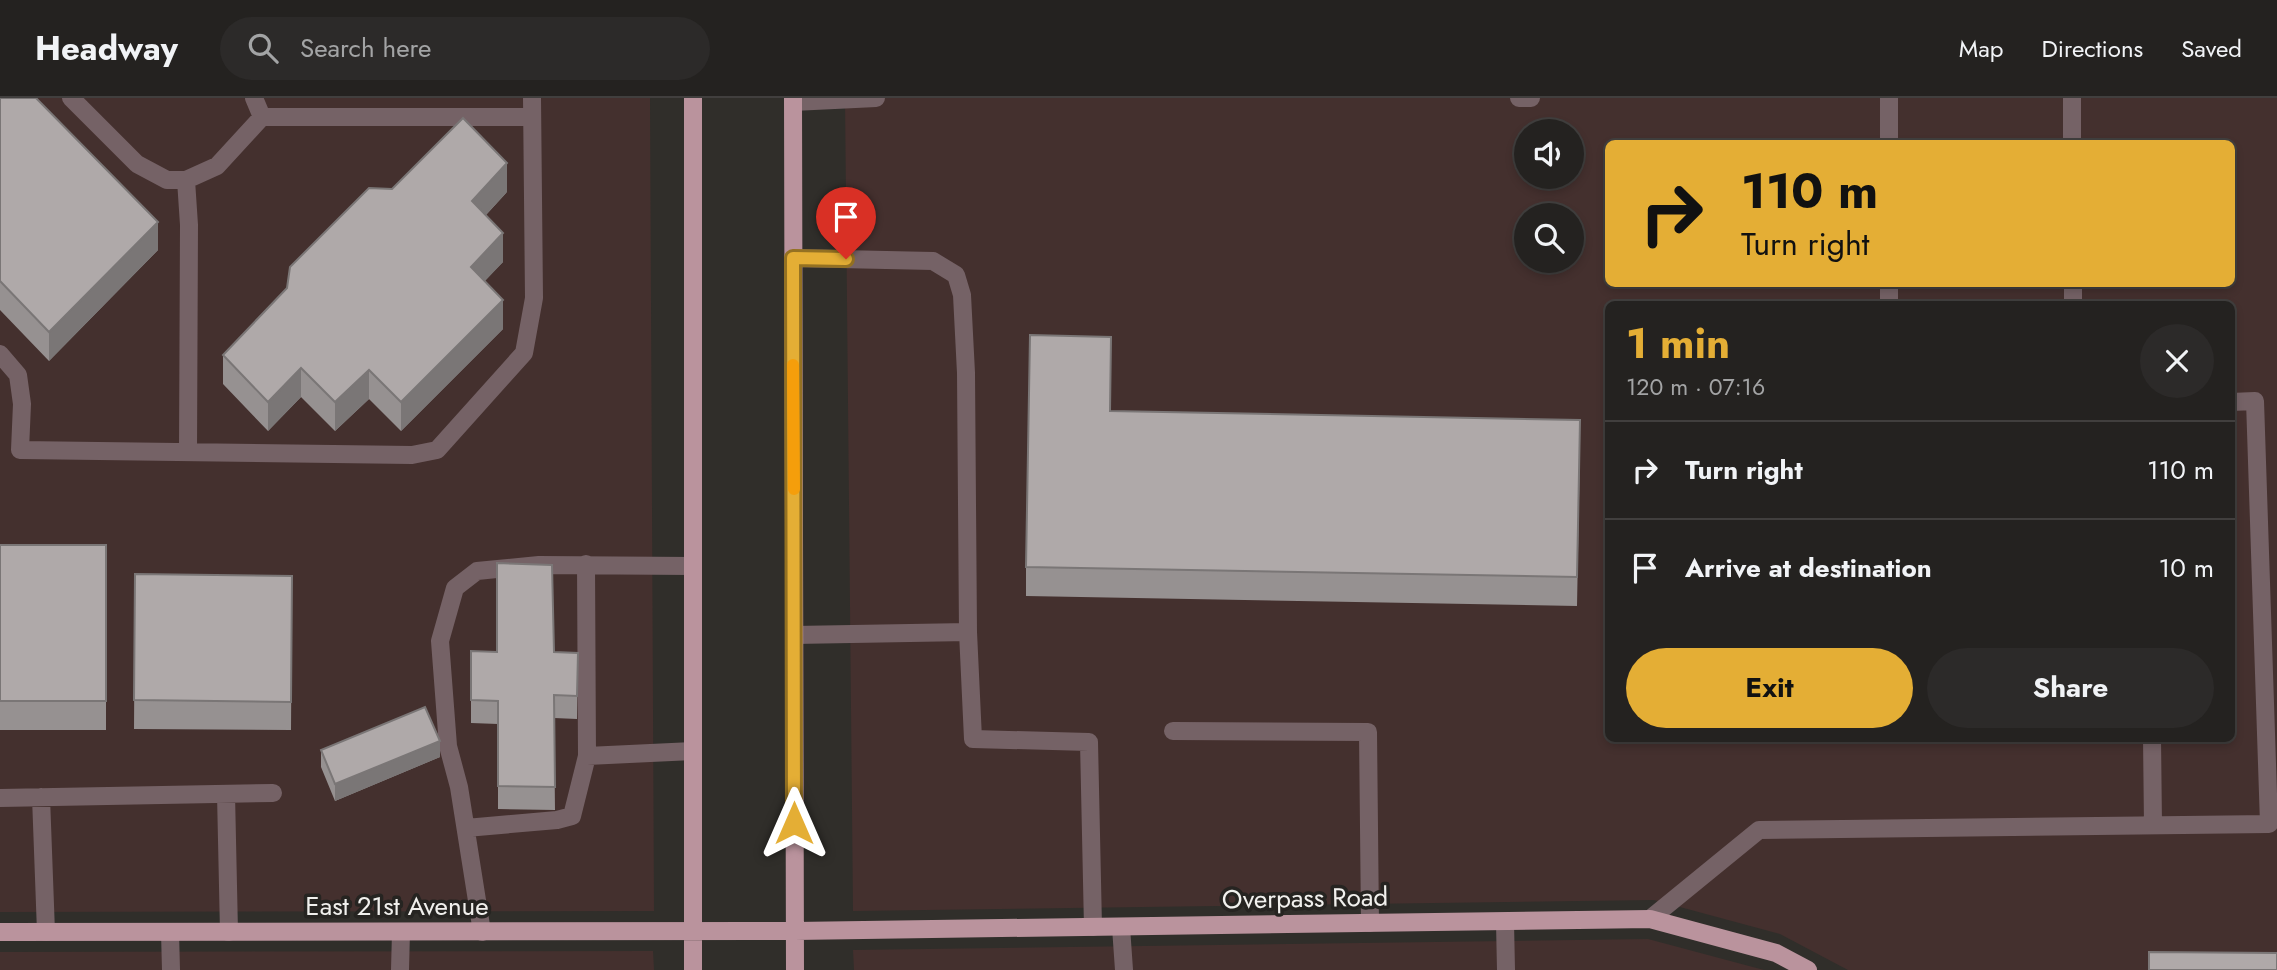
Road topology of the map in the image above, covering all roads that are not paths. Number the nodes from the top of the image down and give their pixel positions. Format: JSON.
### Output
{"nodes":[{"id":1,"x":71,"y":98,"type":"edge"},
{"id":2,"x":254,"y":98,"type":"edge"},
{"id":3,"x":532,"y":98,"type":"edge"},
{"id":4,"x":693,"y":98,"type":"edge"},
{"id":5,"x":876,"y":98,"type":"edge"},
{"id":6,"x":1519,"y":98,"type":"edge"},
{"id":7,"x":1531,"y":98,"type":"edge"},
{"id":8,"x":1889,"y":98,"type":"edge"},
{"id":9,"x":2072,"y":98,"type":"edge"},
{"id":10,"x":793,"y":100,"type":"edge"},
{"id":11,"x":262,"y":117,"type":"junction"},
{"id":12,"x":532,"y":117,"type":"junction"},
{"id":13,"x":1889,"y":140,"type":"edge"},
{"id":14,"x":2073,"y":140,"type":"edge"},
{"id":15,"x":186,"y":180,"type":"junction"},
{"id":16,"x":793,"y":258,"type":"junction"},
{"id":17,"x":0,"y":354,"type":"edge"},
{"id":18,"x":2235,"y":402,"type":"edge"},
{"id":19,"x":188,"y":452,"type":"junction"},
{"id":20,"x":586,"y":564,"type":"junction"},
{"id":21,"x":693,"y":566,"type":"junction"},
{"id":22,"x":968,"y":632,"type":"junction"},
{"id":23,"x":794,"y":635,"type":"junction"},
{"id":24,"x":1172,"y":732,"type":"dead end"},
{"id":25,"x":2152,"y":742,"type":"edge"},
{"id":26,"x":693,"y":751,"type":"junction"},
{"id":27,"x":587,"y":756,"type":"junction"},
{"id":28,"x":273,"y":793,"type":"dead end"},
{"id":29,"x":226,"y":794,"type":"junction"},
{"id":30,"x":41,"y":797,"type":"junction"},
{"id":31,"x":0,"y":798,"type":"edge"},
{"id":32,"x":2153,"y":825,"type":"junction"},
{"id":33,"x":466,"y":828,"type":"junction"},
{"id":34,"x":1650,"y":919,"type":"junction"},
{"id":35,"x":1505,"y":922,"type":"junction"},
{"id":36,"x":1370,"y":923,"type":"junction"},
{"id":37,"x":1093,"y":927,"type":"junction"},
{"id":38,"x":1121,"y":927,"type":"junction"},
{"id":39,"x":693,"y":931,"type":"junction"},
{"id":40,"x":795,"y":931,"type":"junction"},
{"id":41,"x":0,"y":932,"type":"edge"},
{"id":42,"x":46,"y":932,"type":"junction"},
{"id":43,"x":170,"y":932,"type":"junction"},
{"id":44,"x":229,"y":932,"type":"junction"},
{"id":45,"x":401,"y":932,"type":"junction"},
{"id":46,"x":482,"y":932,"type":"junction"},
{"id":47,"x":171,"y":970,"type":"edge"},
{"id":48,"x":401,"y":970,"type":"edge"},
{"id":49,"x":693,"y":970,"type":"edge"},
{"id":50,"x":795,"y":970,"type":"edge"},
{"id":51,"x":1124,"y":970,"type":"edge"},
{"id":52,"x":1506,"y":970,"type":"edge"},
{"id":53,"x":1808,"y":970,"type":"edge"}],
"edges":[{"from":1,"to":15,"type":"lane"},
{"from":2,"to":11,"type":"lane"},
{"from":3,"to":12,"type":"lane"},
{"from":4,"to":21,"type":"main road"},
{"from":5,"to":10,"type":"lane"},
{"from":6,"to":7,"type":"lane"},
{"from":8,"to":13,"type":"lane"},
{"from":9,"to":14,"type":"lane"},
{"from":10,"to":16,"type":"main road"},
{"from":11,"to":12,"type":"lane"},
{"from":11,"to":15,"type":"lane"},
{"from":12,"to":19,"type":"lane"},
{"from":15,"to":19,"type":"lane"},
{"from":16,"to":22,"type":"lane"},
{"from":16,"to":23,"type":"main road"},
{"from":17,"to":19,"type":"lane"},
{"from":18,"to":32,"type":"lane"},
{"from":20,"to":21,"type":"lane"},
{"from":20,"to":27,"type":"lane"},
{"from":20,"to":33,"type":"lane"},
{"from":21,"to":26,"type":"main road"},
{"from":22,"to":23,"type":"lane"},
{"from":22,"to":37,"type":"lane"},
{"from":23,"to":40,"type":"main road"},
{"from":24,"to":36,"type":"lane"},
{"from":25,"to":32,"type":"lane"},
{"from":26,"to":27,"type":"lane"},
{"from":26,"to":39,"type":"main road"},
{"from":27,"to":33,"type":"lane"},
{"from":28,"to":29,"type":"lane"},
{"from":29,"to":30,"type":"lane"},
{"from":29,"to":44,"type":"lane"},
{"from":30,"to":31,"type":"lane"},
{"from":30,"to":42,"type":"lane"},
{"from":32,"to":34,"type":"lane"},
{"from":33,"to":46,"type":"lane"},
{"from":34,"to":35,"type":"main road","name":"Overpass Road"},
{"from":34,"to":53,"type":"main road","name":"Overpass Road"},
{"from":35,"to":36,"type":"main road","name":"Overpass Road"},
{"from":35,"to":52,"type":"lane"},
{"from":36,"to":38,"type":"main road","name":"Overpass Road"},
{"from":37,"to":38,"type":"main road","name":"Overpass Road"},
{"from":37,"to":40,"type":"main road","name":"Overpass Road"},
{"from":38,"to":51,"type":"lane"},
{"from":39,"to":40,"type":"main road","name":"East 21st Avenue"},
{"from":39,"to":46,"type":"main road","name":"East 21st Avenue"},
{"from":39,"to":49,"type":"main road"},
{"from":40,"to":50,"type":"main road"},
{"from":41,"to":42,"type":"main road","name":"East 21st Avenue"},
{"from":42,"to":43,"type":"main road","name":"East 21st Avenue"},
{"from":43,"to":44,"type":"main road","name":"East 21st Avenue"},
{"from":43,"to":47,"type":"lane"},
{"from":44,"to":45,"type":"main road","name":"East 21st Avenue"},
{"from":45,"to":46,"type":"main road","name":"East 21st Avenue"},
{"from":45,"to":48,"type":"lane"}]}
